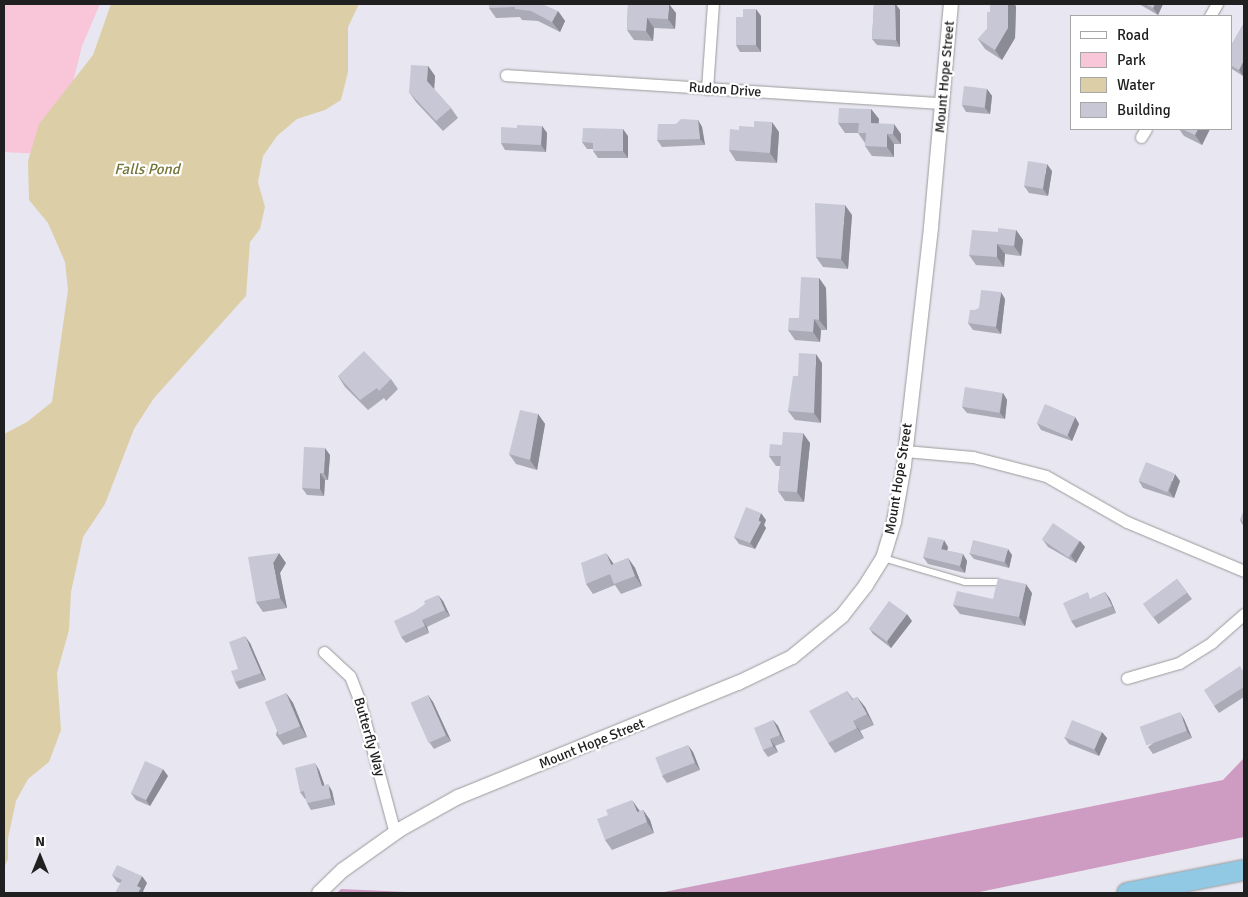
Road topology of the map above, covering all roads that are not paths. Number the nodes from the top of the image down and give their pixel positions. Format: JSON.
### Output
{"nodes":[{"id":1,"x":713,"y":4,"type":"edge"},
{"id":2,"x":951,"y":4,"type":"edge"},
{"id":3,"x":1217,"y":4,"type":"edge"},
{"id":4,"x":1211,"y":15,"type":"edge"},
{"id":5,"x":506,"y":75,"type":"dead end"},
{"id":6,"x":707,"y":89,"type":"junction"},
{"id":7,"x":943,"y":103,"type":"junction"},
{"id":8,"x":905,"y":451,"type":"junction"},
{"id":9,"x":883,"y":558,"type":"junction"},
{"id":10,"x":1244,"y":571,"type":"edge"},
{"id":11,"x":997,"y":582,"type":"edge"},
{"id":12,"x":1244,"y":614,"type":"edge"},
{"id":13,"x":324,"y":652,"type":"dead end"},
{"id":14,"x":1127,"y":678,"type":"dead end"},
{"id":15,"x":395,"y":833,"type":"junction"},
{"id":16,"x":1244,"y":870,"type":"edge"},
{"id":17,"x":320,"y":893,"type":"edge"},
{"id":18,"x":1127,"y":893,"type":"edge"}],
"edges":[{"from":1,"to":6,"type":"street"},
{"from":2,"to":7,"type":"street","name":"Mount Hope Street"},
{"from":3,"to":4,"type":"street"},
{"from":5,"to":6,"type":"street","name":"Rudon Drive"},
{"from":6,"to":7,"type":"street","name":"Rudon Drive"},
{"from":7,"to":8,"type":"street","name":"Mount Hope Street"},
{"from":8,"to":9,"type":"street","name":"Mount Hope Street"},
{"from":8,"to":10,"type":"street"},
{"from":9,"to":11,"type":"lane"},
{"from":9,"to":15,"type":"street","name":"Mount Hope Street"},
{"from":12,"to":14,"type":"street"},
{"from":13,"to":15,"type":"street","name":"Butterfly Way"},
{"from":15,"to":17,"type":"street","name":"Mount Hope Street"},
{"from":16,"to":18,"type":"highway"}]}
